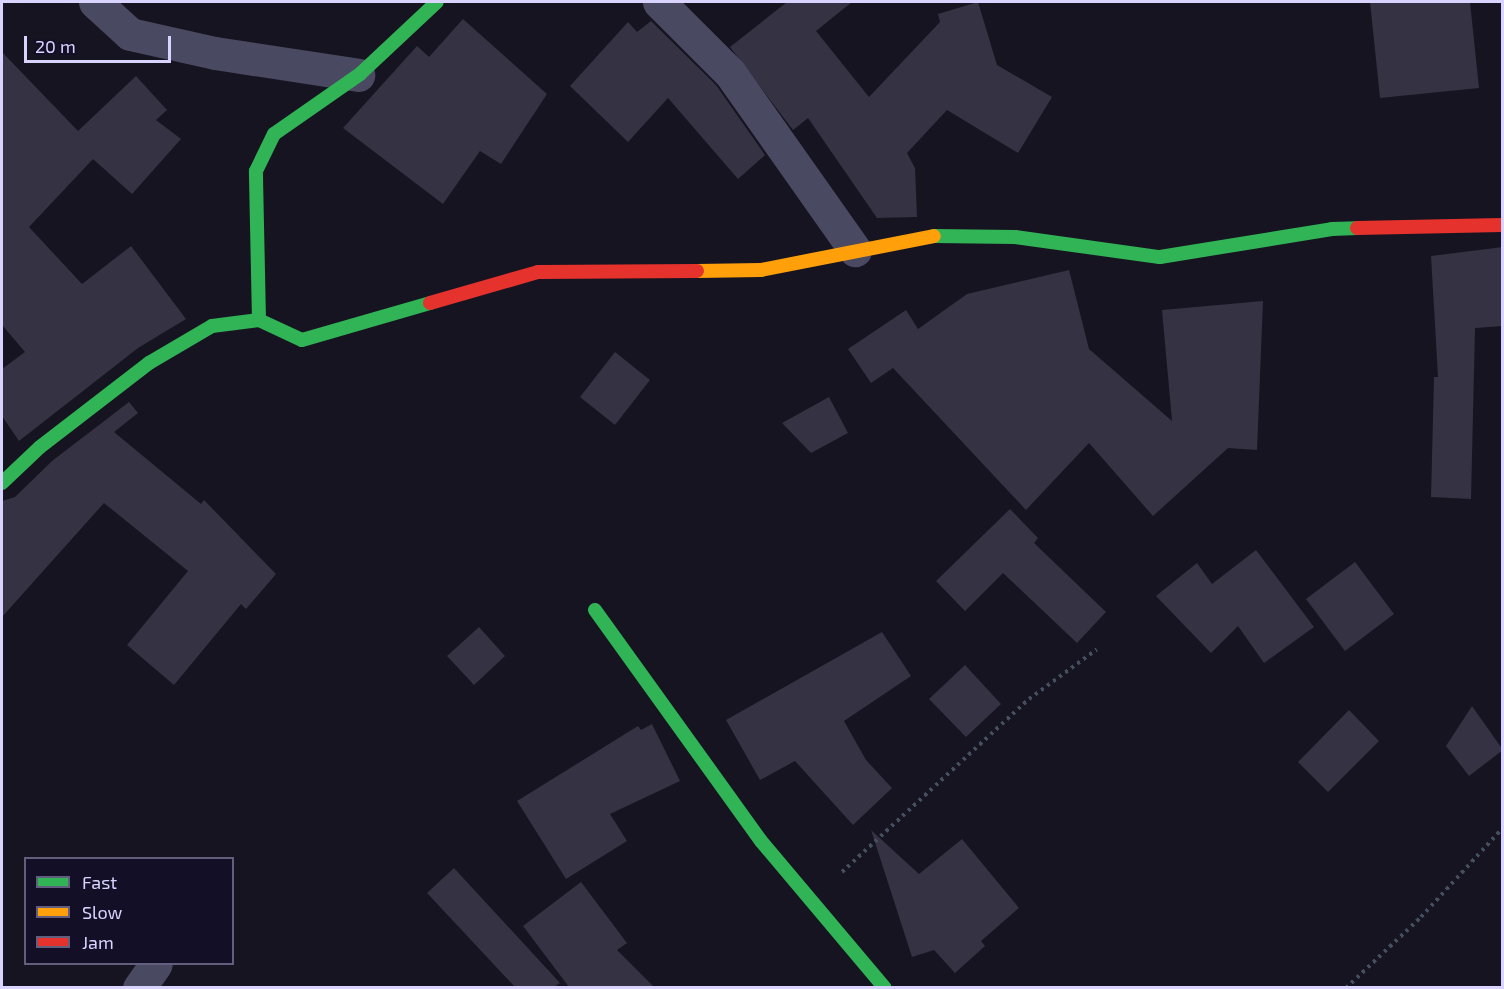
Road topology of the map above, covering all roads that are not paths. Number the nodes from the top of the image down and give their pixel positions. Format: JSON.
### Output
{"nodes":[{"id":1,"x":95,"y":2,"type":"edge"},
{"id":2,"x":437,"y":2,"type":"edge"},
{"id":3,"x":659,"y":2,"type":"edge"},
{"id":4,"x":358,"y":75,"type":"junction"},
{"id":5,"x":1503,"y":225,"type":"edge"},
{"id":6,"x":855,"y":250,"type":"junction"},
{"id":7,"x":259,"y":320,"type":"junction"},
{"id":8,"x":2,"y":483,"type":"edge"},
{"id":9,"x":595,"y":610,"type":"dead end"},
{"id":10,"x":155,"y":965,"type":"edge"},
{"id":11,"x":139,"y":987,"type":"edge"},
{"id":12,"x":885,"y":987,"type":"edge"}],
"edges":[{"from":1,"to":4,"type":"street"},
{"from":2,"to":4,"type":"street"},
{"from":3,"to":6,"type":"street"},
{"from":4,"to":7,"type":"street"},
{"from":5,"to":6,"type":"street"},
{"from":6,"to":7,"type":"street"},
{"from":7,"to":8,"type":"street"},
{"from":9,"to":12,"type":"street"},
{"from":10,"to":11,"type":"street"}]}
